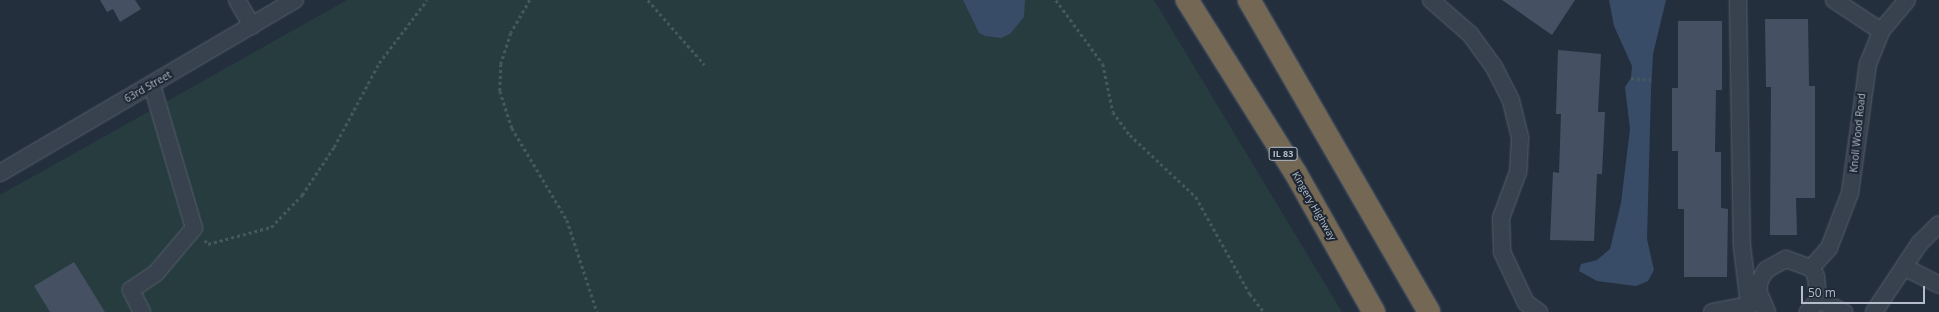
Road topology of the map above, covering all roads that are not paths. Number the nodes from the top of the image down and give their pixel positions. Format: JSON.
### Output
{"nodes":[{"id":1,"x":238,"y":0,"type":"edge"},
{"id":2,"x":295,"y":0,"type":"edge"},
{"id":3,"x":1187,"y":0,"type":"edge"},
{"id":4,"x":1249,"y":0,"type":"edge"},
{"id":5,"x":1431,"y":0,"type":"edge"},
{"id":6,"x":1738,"y":0,"type":"edge"},
{"id":7,"x":1834,"y":0,"type":"edge"},
{"id":8,"x":1907,"y":0,"type":"edge"},
{"id":9,"x":252,"y":26,"type":"junction"},
{"id":10,"x":1881,"y":31,"type":"junction"},
{"id":11,"x":152,"y":85,"type":"junction"},
{"id":12,"x":0,"y":173,"type":"edge"},
{"id":13,"x":1939,"y":224,"type":"edge"},
{"id":14,"x":1904,"y":267,"type":"junction"},
{"id":15,"x":1811,"y":268,"type":"junction"},
{"id":16,"x":1939,"y":285,"type":"edge"},
{"id":17,"x":1813,"y":306,"type":"edge"},
{"id":18,"x":1759,"y":307,"type":"edge"},
{"id":19,"x":142,"y":312,"type":"edge"},
{"id":20,"x":1374,"y":312,"type":"edge"},
{"id":21,"x":1429,"y":312,"type":"edge"},
{"id":22,"x":1539,"y":312,"type":"edge"},
{"id":23,"x":1712,"y":312,"type":"edge"},
{"id":24,"x":1844,"y":312,"type":"edge"},
{"id":25,"x":1874,"y":312,"type":"edge"}],
"edges":[{"from":1,"to":9,"type":"street"},
{"from":2,"to":9,"type":"street","name":"63rd Street"},
{"from":3,"to":20,"type":"highway","name":"Kingery Highway","number":"IL 83"},
{"from":4,"to":21,"type":"highway"},
{"from":5,"to":22,"type":"street"},
{"from":6,"to":18,"type":"street"},
{"from":7,"to":10,"type":"street"},
{"from":8,"to":10,"type":"street","name":"Knoll Wood Road"},
{"from":9,"to":11,"type":"street","name":"63rd Street"},
{"from":10,"to":15,"type":"street","name":"Knoll Wood Road"},
{"from":11,"to":12,"type":"street","name":"63rd Street"},
{"from":11,"to":19,"type":"street"},
{"from":13,"to":14,"type":"street"},
{"from":14,"to":16,"type":"street"},
{"from":14,"to":25,"type":"street"},
{"from":15,"to":17,"type":"street"},
{"from":15,"to":18,"type":"street"},
{"from":17,"to":24,"type":"street"},
{"from":18,"to":23,"type":"street"}]}
